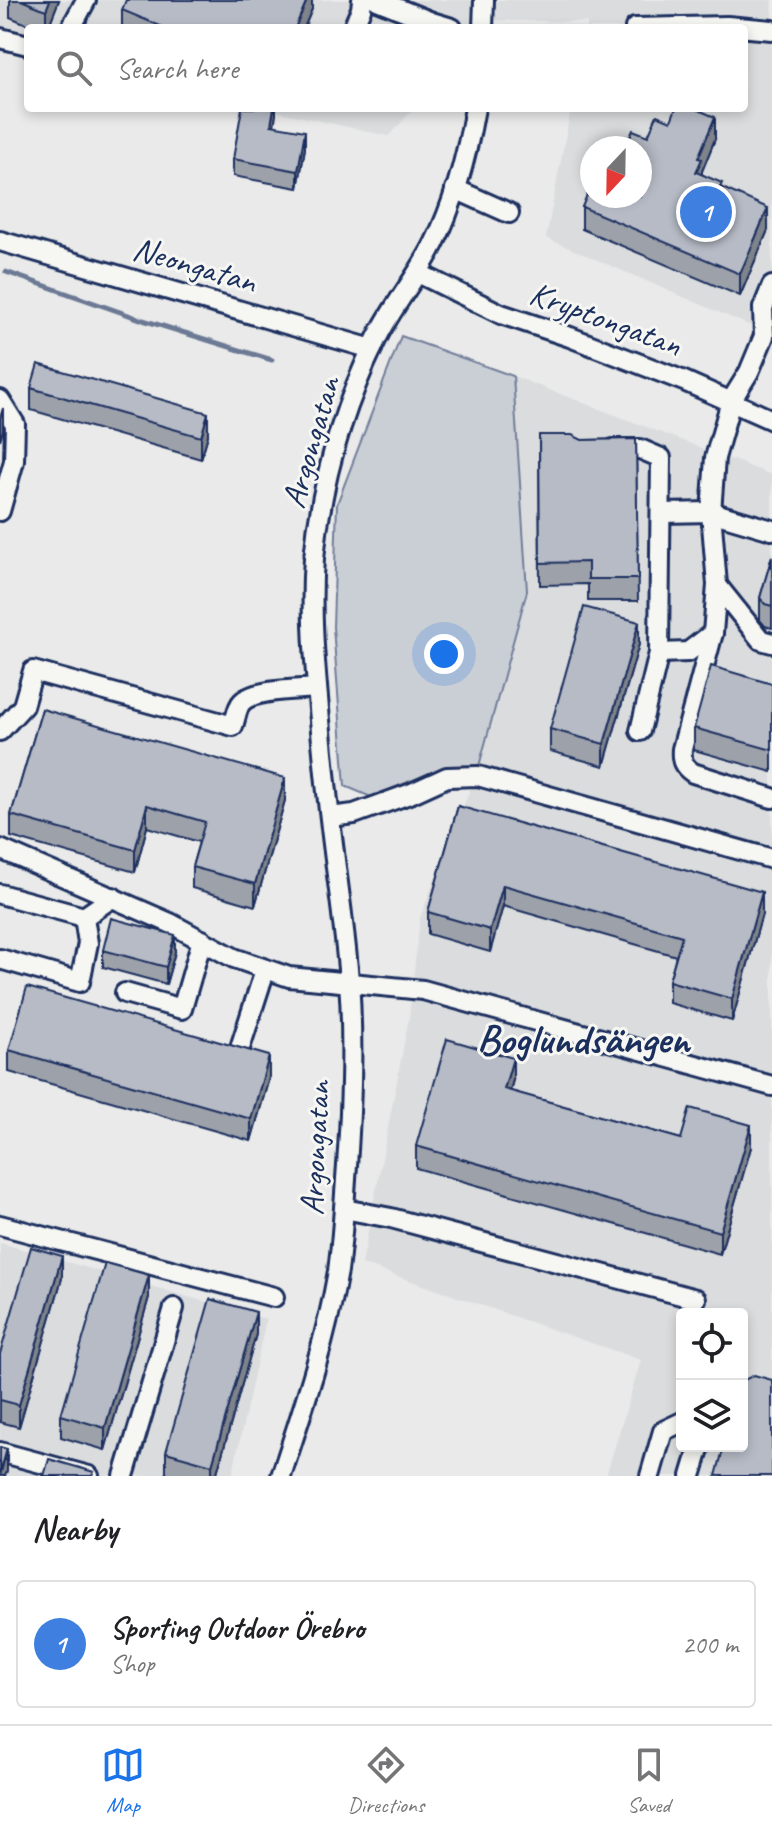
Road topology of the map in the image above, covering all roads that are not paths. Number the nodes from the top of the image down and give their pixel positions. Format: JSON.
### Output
{"nodes":[{"id":1,"x":86,"y":0,"type":"edge"},
{"id":2,"x":362,"y":0,"type":"edge"},
{"id":3,"x":377,"y":0,"type":"edge"},
{"id":4,"x":484,"y":0,"type":"edge"},
{"id":5,"x":73,"y":24,"type":"edge"},
{"id":6,"x":355,"y":24,"type":"edge"},
{"id":7,"x":439,"y":24,"type":"edge"},
{"id":8,"x":483,"y":24,"type":"edge"},
{"id":9,"x":748,"y":28,"type":"edge"},
{"id":10,"x":772,"y":30,"type":"edge"},
{"id":11,"x":0,"y":38,"type":"edge"},
{"id":12,"x":24,"y":44,"type":"edge"},
{"id":13,"x":474,"y":112,"type":"edge"},
{"id":14,"x":455,"y":189,"type":"junction"},
{"id":15,"x":509,"y":213,"type":"dead end"},
{"id":16,"x":0,"y":241,"type":"edge"},
{"id":17,"x":418,"y":273,"type":"junction"},
{"id":18,"x":772,"y":286,"type":"edge"},
{"id":19,"x":372,"y":349,"type":"junction"},
{"id":20,"x":0,"y":400,"type":"edge"},
{"id":21,"x":731,"y":401,"type":"junction"},
{"id":22,"x":772,"y":420,"type":"edge"},
{"id":23,"x":597,"y":450,"type":"edge"},
{"id":24,"x":0,"y":511,"type":"edge"},
{"id":25,"x":711,"y":512,"type":"junction"},
{"id":26,"x":662,"y":513,"type":"junction"},
{"id":27,"x":772,"y":530,"type":"edge"},
{"id":28,"x":717,"y":585,"type":"junction"},
{"id":29,"x":713,"y":633,"type":"junction"},
{"id":30,"x":772,"y":643,"type":"edge"},
{"id":31,"x":659,"y":653,"type":"junction"},
{"id":32,"x":317,"y":688,"type":"junction"},
{"id":33,"x":0,"y":731,"type":"edge"},
{"id":34,"x":640,"y":731,"type":"dead end"},
{"id":35,"x":772,"y":798,"type":"edge"},
{"id":36,"x":330,"y":817,"type":"junction"},
{"id":37,"x":0,"y":849,"type":"edge"},
{"id":38,"x":772,"y":859,"type":"edge"},
{"id":39,"x":0,"y":894,"type":"edge"},
{"id":40,"x":113,"y":897,"type":"junction"},
{"id":41,"x":84,"y":917,"type":"junction"},
{"id":42,"x":202,"y":940,"type":"junction"},
{"id":43,"x":0,"y":959,"type":"edge"},
{"id":44,"x":265,"y":970,"type":"junction"},
{"id":45,"x":349,"y":983,"type":"junction"},
{"id":46,"x":125,"y":993,"type":"dead end"},
{"id":47,"x":239,"y":1051,"type":"edge"},
{"id":48,"x":772,"y":1086,"type":"edge"},
{"id":49,"x":344,"y":1209,"type":"junction"},
{"id":50,"x":0,"y":1226,"type":"edge"},
{"id":51,"x":274,"y":1297,"type":"dead end"},
{"id":52,"x":696,"y":1299,"type":"dead end"},
{"id":53,"x":174,"y":1308,"type":"dead end"},
{"id":54,"x":676,"y":1425,"type":"edge"},
{"id":55,"x":0,"y":1452,"type":"edge"},
{"id":56,"x":698,"y":1452,"type":"edge"},
{"id":57,"x":89,"y":1476,"type":"edge"},
{"id":58,"x":124,"y":1476,"type":"edge"},
{"id":59,"x":281,"y":1476,"type":"edge"},
{"id":60,"x":650,"y":1476,"type":"edge"},
{"id":61,"x":691,"y":1476,"type":"edge"}],
"edges":[{"from":1,"to":5,"type":"street"},
{"from":2,"to":6,"type":"street"},
{"from":3,"to":7,"type":"street"},
{"from":4,"to":8,"type":"street"},
{"from":9,"to":10,"type":"street"},
{"from":11,"to":12,"type":"street"},
{"from":13,"to":14,"type":"street","name":"Argongatan"},
{"from":14,"to":15,"type":"street"},
{"from":14,"to":17,"type":"street","name":"Argongatan"},
{"from":16,"to":19,"type":"street","name":"Neongatan"},
{"from":17,"to":19,"type":"street","name":"Argongatan"},
{"from":17,"to":21,"type":"street","name":"Kryptongatan"},
{"from":18,"to":21,"type":"street"},
{"from":19,"to":32,"type":"street","name":"Argongatan"},
{"from":20,"to":24,"type":"street"},
{"from":21,"to":22,"type":"street","name":"Kryptongatan"},
{"from":21,"to":25,"type":"street"},
{"from":23,"to":26,"type":"street"},
{"from":25,"to":26,"type":"street"},
{"from":25,"to":27,"type":"street"},
{"from":25,"to":28,"type":"street"},
{"from":26,"to":31,"type":"street"},
{"from":28,"to":29,"type":"street"},
{"from":28,"to":30,"type":"street"},
{"from":29,"to":31,"type":"street"},
{"from":29,"to":35,"type":"street"},
{"from":31,"to":34,"type":"street"},
{"from":32,"to":33,"type":"street"},
{"from":32,"to":36,"type":"street","name":"Argongatan"},
{"from":36,"to":38,"type":"street"},
{"from":36,"to":45,"type":"street","name":"Argongatan"},
{"from":37,"to":40,"type":"street"},
{"from":39,"to":41,"type":"street"},
{"from":40,"to":41,"type":"street"},
{"from":40,"to":42,"type":"street"},
{"from":41,"to":43,"type":"street"},
{"from":42,"to":44,"type":"street"},
{"from":42,"to":46,"type":"street"},
{"from":44,"to":45,"type":"street"},
{"from":44,"to":47,"type":"street"},
{"from":45,"to":48,"type":"street"},
{"from":45,"to":49,"type":"street","name":"Argongatan"},
{"from":49,"to":52,"type":"street"},
{"from":49,"to":59,"type":"street","name":"Argongatan"},
{"from":50,"to":51,"type":"street"},
{"from":53,"to":58,"type":"street"},
{"from":54,"to":60,"type":"street"},
{"from":55,"to":57,"type":"street"},
{"from":56,"to":61,"type":"street"}]}
